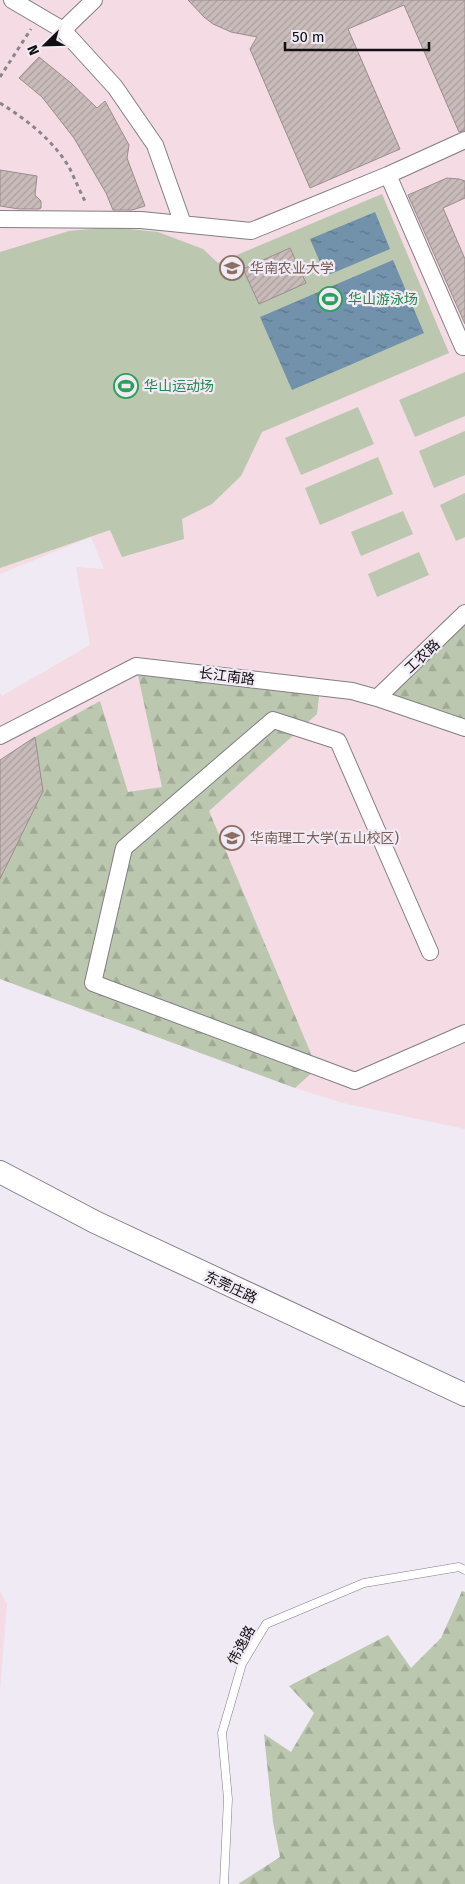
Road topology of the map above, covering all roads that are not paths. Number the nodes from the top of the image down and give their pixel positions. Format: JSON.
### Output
{"nodes":[{"id":1,"x":12,"y":0,"type":"edge"},
{"id":2,"x":94,"y":0,"type":"edge"},
{"id":3,"x":63,"y":30,"type":"junction"},
{"id":4,"x":465,"y":140,"type":"edge"},
{"id":5,"x":388,"y":175,"type":"junction"},
{"id":6,"x":0,"y":219,"type":"edge"},
{"id":7,"x":182,"y":224,"type":"junction"},
{"id":8,"x":465,"y":347,"type":"edge"},
{"id":9,"x":465,"y":613,"type":"edge"},
{"id":10,"x":377,"y":698,"type":"junction"},
{"id":11,"x":465,"y":728,"type":"edge"},
{"id":12,"x":0,"y":736,"type":"edge"},
{"id":13,"x":430,"y":952,"type":"dead end"},
{"id":14,"x":465,"y":1033,"type":"edge"},
{"id":15,"x":0,"y":1172,"type":"edge"},
{"id":16,"x":465,"y":1395,"type":"edge"},
{"id":17,"x":465,"y":1570,"type":"edge"},
{"id":18,"x":224,"y":1884,"type":"edge"}],
"edges":[{"from":1,"to":3,"type":"street"},
{"from":2,"to":3,"type":"street"},
{"from":3,"to":7,"type":"street"},
{"from":4,"to":5,"type":"street"},
{"from":5,"to":7,"type":"street"},
{"from":5,"to":8,"type":"street"},
{"from":6,"to":7,"type":"street"},
{"from":9,"to":10,"type":"street","name":"工农路"},
{"from":10,"to":11,"type":"street","name":"长江南路"},
{"from":10,"to":12,"type":"street","name":"长江南路"},
{"from":13,"to":14,"type":"street"},
{"from":15,"to":16,"type":"street","name":"东莞庄路"},
{"from":17,"to":18,"type":"lane","name":"伟逸路"}]}
